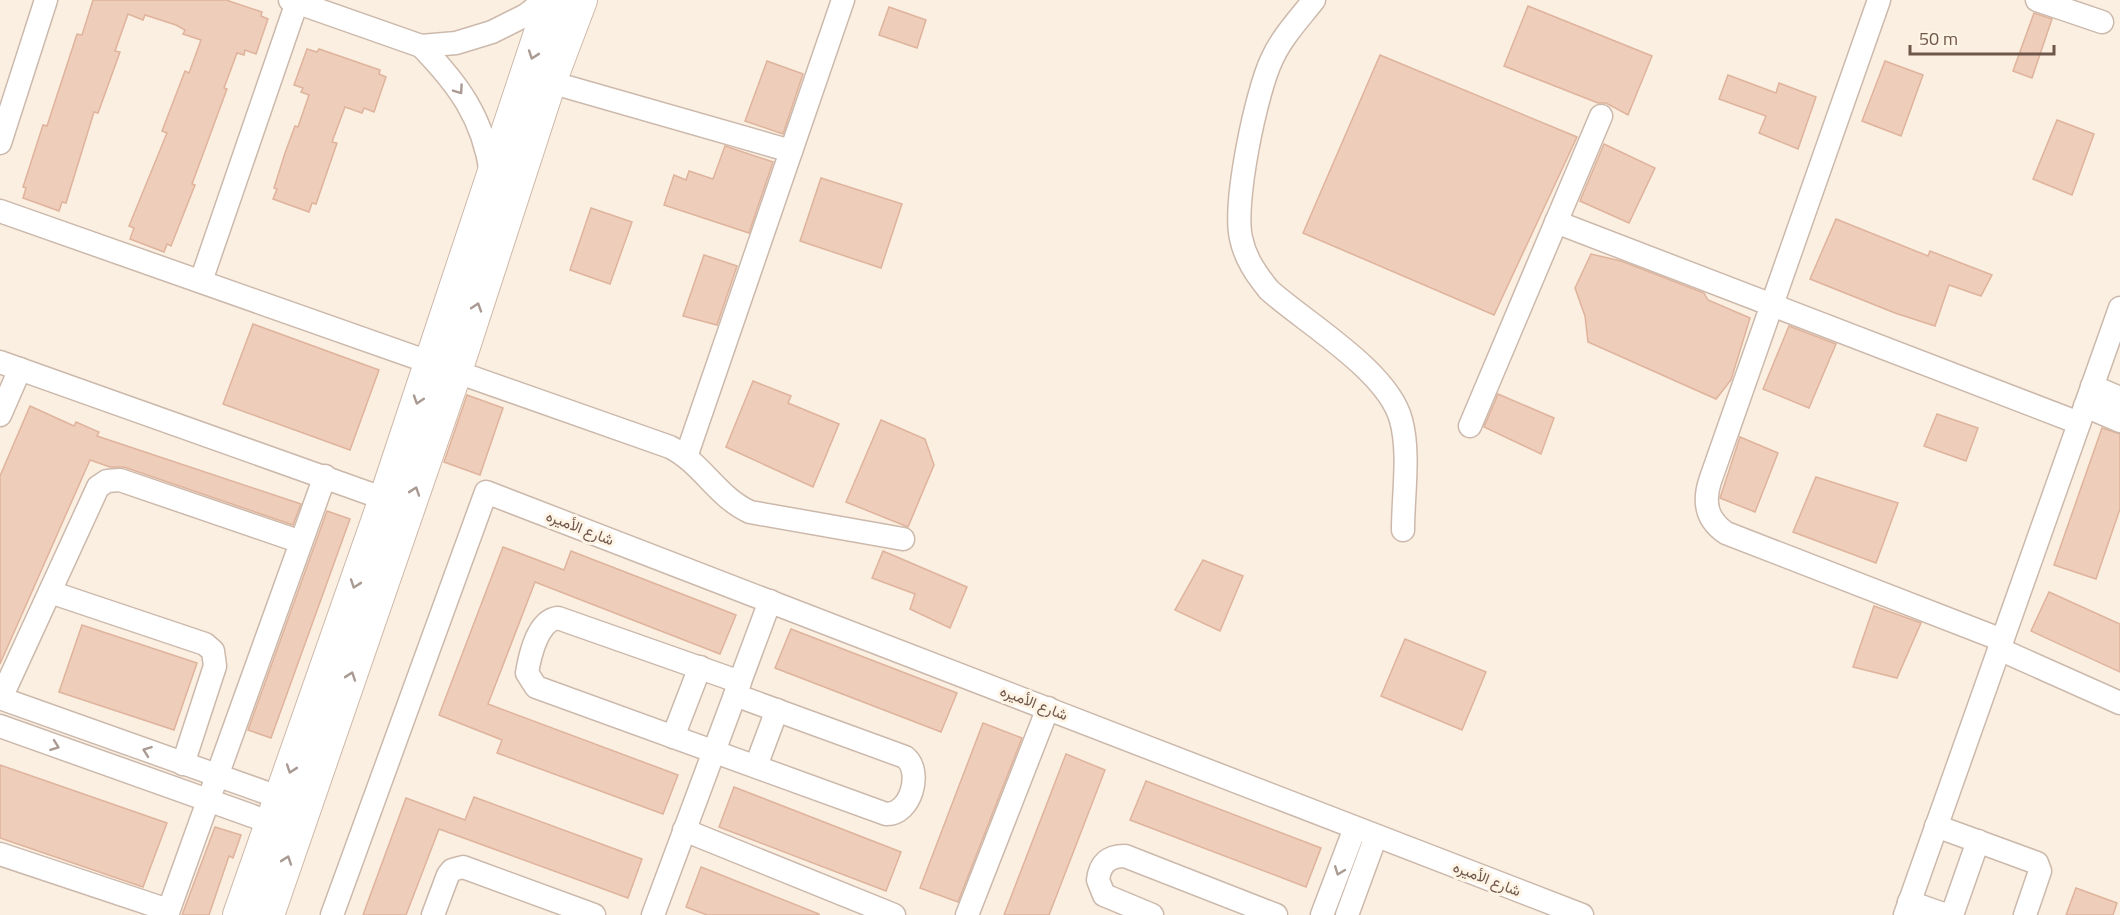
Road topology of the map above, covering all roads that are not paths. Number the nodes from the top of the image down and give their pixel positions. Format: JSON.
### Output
{"nodes":[{"id":1,"x":46,"y":0,"type":"edge"},
{"id":2,"x":545,"y":0,"type":"edge"},
{"id":3,"x":551,"y":0,"type":"edge"},
{"id":4,"x":581,"y":0,"type":"edge"},
{"id":5,"x":843,"y":0,"type":"edge"},
{"id":6,"x":1314,"y":0,"type":"edge"},
{"id":7,"x":1879,"y":0,"type":"edge"},
{"id":8,"x":2037,"y":0,"type":"edge"},
{"id":9,"x":293,"y":1,"type":"edge"},
{"id":10,"x":2102,"y":22,"type":"dead end"},
{"id":11,"x":421,"y":46,"type":"junction"},
{"id":12,"x":550,"y":82,"type":"junction"},
{"id":13,"x":1601,"y":116,"type":"dead end"},
{"id":14,"x":0,"y":143,"type":"edge"},
{"id":15,"x":791,"y":151,"type":"junction"},
{"id":16,"x":492,"y":177,"type":"junction"},
{"id":17,"x":0,"y":211,"type":"edge"},
{"id":18,"x":1556,"y":222,"type":"junction"},
{"id":19,"x":201,"y":281,"type":"junction"},
{"id":20,"x":1772,"y":305,"type":"junction"},
{"id":21,"x":2120,"y":308,"type":"edge"},
{"id":22,"x":10,"y":366,"type":"edge"},
{"id":23,"x":444,"y":366,"type":"junction"},
{"id":24,"x":2120,"y":398,"type":"edge"},
{"id":25,"x":2086,"y":405,"type":"junction"},
{"id":26,"x":0,"y":415,"type":"edge"},
{"id":27,"x":2120,"y":422,"type":"edge"},
{"id":28,"x":1470,"y":426,"type":"dead end"},
{"id":29,"x":686,"y":457,"type":"junction"},
{"id":30,"x":326,"y":476,"type":"junction"},
{"id":31,"x":385,"y":499,"type":"junction"},
{"id":32,"x":1402,"y":530,"type":"dead end"},
{"id":33,"x":903,"y":539,"type":"dead end"},
{"id":34,"x":302,"y":542,"type":"junction"},
{"id":35,"x":50,"y":592,"type":"junction"},
{"id":36,"x":770,"y":601,"type":"junction"},
{"id":37,"x":2001,"y":644,"type":"junction"},
{"id":38,"x":700,"y":667,"type":"junction"},
{"id":39,"x":737,"y":688,"type":"junction"},
{"id":40,"x":1,"y":698,"type":"edge"},
{"id":41,"x":2120,"y":703,"type":"edge"},
{"id":42,"x":1048,"y":708,"type":"junction"},
{"id":43,"x":777,"y":710,"type":"junction"},
{"id":44,"x":0,"y":726,"type":"edge"},
{"id":45,"x":673,"y":737,"type":"junction"},
{"id":46,"x":714,"y":751,"type":"junction"},
{"id":47,"x":183,"y":764,"type":"junction"},
{"id":48,"x":756,"y":766,"type":"junction"},
{"id":49,"x":217,"y":776,"type":"junction"},
{"id":50,"x":208,"y":800,"type":"junction"},
{"id":51,"x":277,"y":811,"type":"junction"},
{"id":52,"x":1936,"y":826,"type":"junction"},
{"id":53,"x":1355,"y":828,"type":"junction"},
{"id":54,"x":684,"y":830,"type":"junction"},
{"id":55,"x":1376,"y":836,"type":"junction"},
{"id":56,"x":1978,"y":841,"type":"junction"},
{"id":57,"x":0,"y":854,"type":"edge"},
{"id":58,"x":1907,"y":909,"type":"edge"},
{"id":59,"x":167,"y":913,"type":"edge"},
{"id":60,"x":239,"y":915,"type":"edge"},
{"id":61,"x":268,"y":915,"type":"edge"},
{"id":62,"x":332,"y":915,"type":"edge"},
{"id":63,"x":432,"y":915,"type":"edge"},
{"id":64,"x":594,"y":915,"type":"edge"},
{"id":65,"x":653,"y":915,"type":"edge"},
{"id":66,"x":894,"y":915,"type":"edge"},
{"id":67,"x":967,"y":915,"type":"edge"},
{"id":68,"x":1152,"y":915,"type":"edge"},
{"id":69,"x":1276,"y":915,"type":"edge"},
{"id":70,"x":1322,"y":915,"type":"edge"},
{"id":71,"x":1347,"y":915,"type":"edge"},
{"id":72,"x":1582,"y":915,"type":"edge"},
{"id":73,"x":1947,"y":915,"type":"edge"},
{"id":74,"x":1952,"y":915,"type":"edge"},
{"id":75,"x":2025,"y":915,"type":"edge"}],
"edges":[{"from":1,"to":14,"type":"street"},
{"from":2,"to":11,"type":"street"},
{"from":3,"to":16,"type":"street","one_way":true},
{"from":4,"to":12,"type":"street"},
{"from":5,"to":15,"type":"street"},
{"from":6,"to":32,"type":"street"},
{"from":7,"to":20,"type":"street"},
{"from":8,"to":10,"type":"street"},
{"from":9,"to":11,"type":"street"},
{"from":9,"to":19,"type":"street"},
{"from":11,"to":16,"type":"street","one_way":true},
{"from":12,"to":15,"type":"street"},
{"from":23,"to":12,"type":"street","one_way":true},
{"from":13,"to":18,"type":"street"},
{"from":15,"to":29,"type":"street"},
{"from":16,"to":23,"type":"street"},
{"from":17,"to":19,"type":"street"},
{"from":18,"to":20,"type":"street"},
{"from":18,"to":28,"type":"street"},
{"from":19,"to":23,"type":"street"},
{"from":20,"to":25,"type":"street"},
{"from":20,"to":37,"type":"street"},
{"from":21,"to":25,"type":"street"},
{"from":22,"to":26,"type":"street"},
{"from":22,"to":30,"type":"street"},
{"from":23,"to":29,"type":"street"},
{"from":23,"to":31,"type":"street","one_way":true},
{"from":61,"to":23,"type":"street","one_way":true},
{"from":24,"to":25,"type":"street"},
{"from":25,"to":27,"type":"street"},
{"from":25,"to":37,"type":"street"},
{"from":29,"to":33,"type":"street"},
{"from":30,"to":31,"type":"street"},
{"from":30,"to":34,"type":"street"},
{"from":31,"to":51,"type":"street","one_way":true},
{"from":34,"to":35,"type":"street"},
{"from":34,"to":49,"type":"street"},
{"from":35,"to":40,"type":"street"},
{"from":35,"to":47,"type":"street"},
{"from":36,"to":39,"type":"street"},
{"from":36,"to":42,"type":"street","name":"شارع الأميره"},
{"from":36,"to":62,"type":"street","name":"شارع الأميره"},
{"from":37,"to":41,"type":"street"},
{"from":37,"to":52,"type":"street"},
{"from":38,"to":39,"type":"street"},
{"from":38,"to":45,"type":"street"},
{"from":38,"to":45,"type":"street"},
{"from":39,"to":43,"type":"street"},
{"from":39,"to":46,"type":"street"},
{"from":47,"to":40,"type":"street","one_way":true},
{"from":42,"to":53,"type":"street","name":"شارع الأميره"},
{"from":42,"to":67,"type":"street"},
{"from":43,"to":48,"type":"street"},
{"from":43,"to":48,"type":"street"},
{"from":44,"to":50,"type":"street","one_way":true},
{"from":45,"to":46,"type":"street"},
{"from":46,"to":48,"type":"street"},
{"from":46,"to":54,"type":"street"},
{"from":47,"to":49,"type":"street"},
{"from":49,"to":50,"type":"street"},
{"from":49,"to":51,"type":"street"},
{"from":50,"to":51,"type":"street"},
{"from":50,"to":59,"type":"street"},
{"from":51,"to":60,"type":"street"},
{"from":52,"to":56,"type":"street"},
{"from":52,"to":58,"type":"street"},
{"from":53,"to":55,"type":"street","name":"شارع الأميره"},
{"from":53,"to":70,"type":"street","one_way":true},
{"from":54,"to":65,"type":"street"},
{"from":54,"to":66,"type":"street"},
{"from":55,"to":71,"type":"street"},
{"from":55,"to":72,"type":"street","name":"شارع الأميره"},
{"from":56,"to":74,"type":"street"},
{"from":56,"to":75,"type":"street"},
{"from":57,"to":59,"type":"street"},
{"from":58,"to":73,"type":"street"},
{"from":63,"to":64,"type":"street"},
{"from":68,"to":69,"type":"street"}]}
